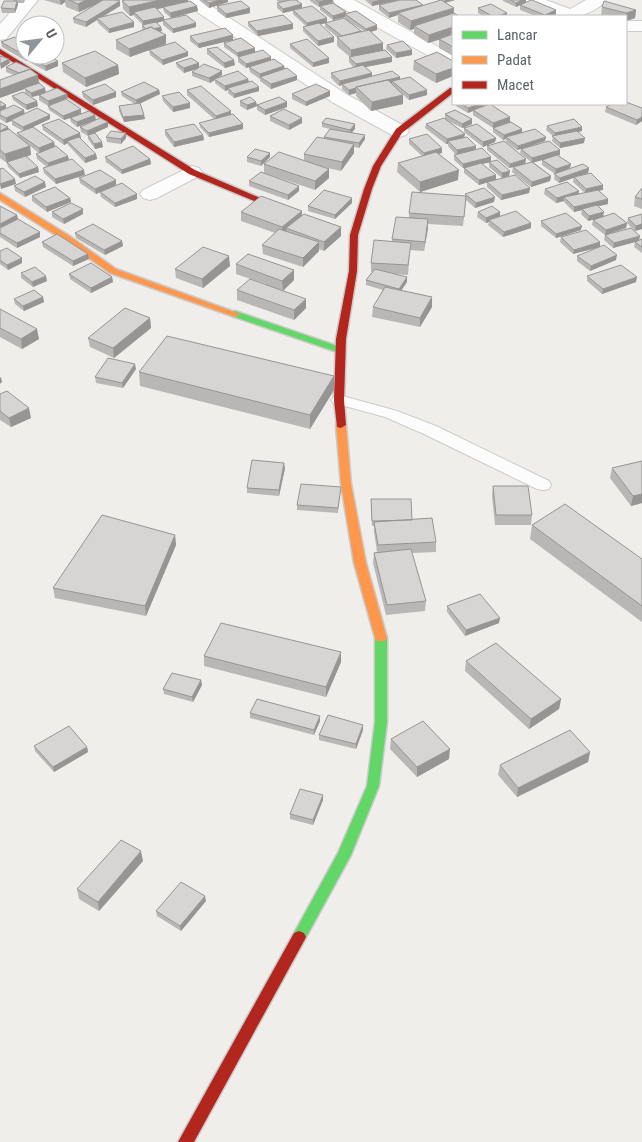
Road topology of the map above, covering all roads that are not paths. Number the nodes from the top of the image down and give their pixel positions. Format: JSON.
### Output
{"nodes":[{"id":1,"x":30,"y":0,"type":"edge"},
{"id":2,"x":191,"y":0,"type":"edge"},
{"id":3,"x":341,"y":0,"type":"edge"},
{"id":4,"x":531,"y":0,"type":"edge"},
{"id":5,"x":598,"y":0,"type":"edge"},
{"id":6,"x":569,"y":15,"type":"edge"},
{"id":7,"x":574,"y":15,"type":"edge"},
{"id":8,"x":627,"y":26,"type":"edge"},
{"id":9,"x":642,"y":26,"type":"edge"},
{"id":10,"x":0,"y":34,"type":"edge"},
{"id":11,"x":0,"y":51,"type":"edge"},
{"id":12,"x":452,"y":61,"type":"edge"},
{"id":13,"x":452,"y":91,"type":"edge"},
{"id":14,"x":399,"y":131,"type":"junction"},
{"id":15,"x":195,"y":174,"type":"junction"},
{"id":16,"x":150,"y":194,"type":"dead end"},
{"id":17,"x":0,"y":196,"type":"edge"},
{"id":18,"x":304,"y":219,"type":"edge"},
{"id":19,"x":340,"y":350,"type":"junction"},
{"id":20,"x":339,"y":400,"type":"junction"},
{"id":21,"x":543,"y":485,"type":"dead end"},
{"id":22,"x":186,"y":1142,"type":"edge"}],
"edges":[{"from":1,"to":10,"type":"street"},
{"from":2,"to":14,"type":"street"},
{"from":3,"to":12,"type":"street"},
{"from":4,"to":6,"type":"street"},
{"from":5,"to":7,"type":"street"},
{"from":8,"to":9,"type":"street"},
{"from":11,"to":15,"type":"street"},
{"from":13,"to":14,"type":"street"},
{"from":14,"to":19,"type":"street"},
{"from":15,"to":16,"type":"street"},
{"from":15,"to":18,"type":"street"},
{"from":17,"to":19,"type":"street"},
{"from":19,"to":20,"type":"street"},
{"from":20,"to":21,"type":"lane"},
{"from":20,"to":22,"type":"street"}]}
